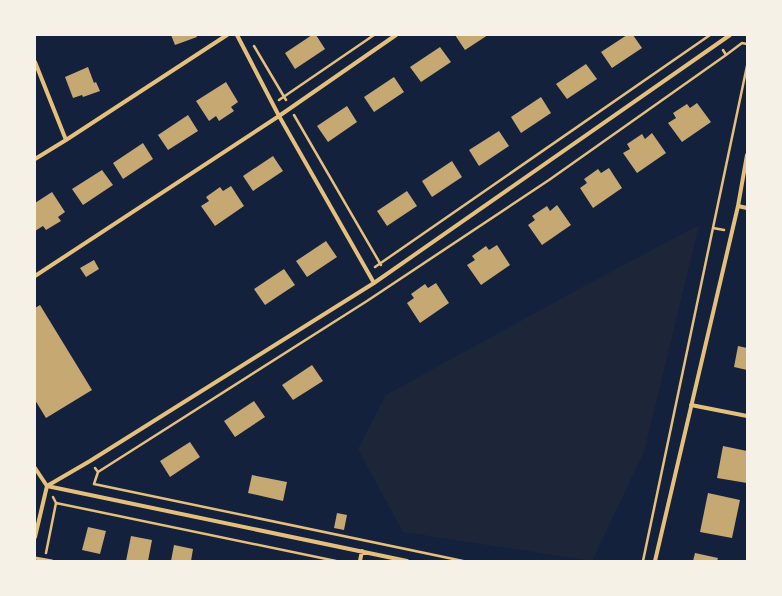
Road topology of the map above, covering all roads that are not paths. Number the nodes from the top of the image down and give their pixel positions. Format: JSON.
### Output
{"nodes":[{"id":1,"x":227,"y":35,"type":"edge"},
{"id":2,"x":237,"y":35,"type":"edge"},
{"id":3,"x":396,"y":35,"type":"edge"},
{"id":4,"x":730,"y":35,"type":"edge"},
{"id":5,"x":35,"y":62,"type":"edge"},
{"id":6,"x":279,"y":116,"type":"junction"},
{"id":7,"x":66,"y":140,"type":"junction"},
{"id":8,"x":747,"y":155,"type":"edge"},
{"id":9,"x":35,"y":159,"type":"edge"},
{"id":10,"x":738,"y":206,"type":"junction"},
{"id":11,"x":747,"y":208,"type":"edge"},
{"id":12,"x":35,"y":276,"type":"edge"},
{"id":13,"x":374,"y":283,"type":"junction"},
{"id":14,"x":691,"y":405,"type":"junction"},
{"id":15,"x":747,"y":416,"type":"edge"},
{"id":16,"x":35,"y":468,"type":"edge"},
{"id":17,"x":47,"y":486,"type":"junction"},
{"id":18,"x":35,"y":537,"type":"edge"},
{"id":19,"x":362,"y":552,"type":"junction"},
{"id":20,"x":35,"y":558,"type":"edge"},
{"id":21,"x":52,"y":561,"type":"edge"},
{"id":22,"x":360,"y":561,"type":"edge"},
{"id":23,"x":407,"y":561,"type":"edge"},
{"id":24,"x":656,"y":561,"type":"edge"}],
"edges":[{"from":1,"to":7,"type":"street"},
{"from":2,"to":6,"type":"street"},
{"from":3,"to":6,"type":"street"},
{"from":4,"to":13,"type":"street"},
{"from":5,"to":7,"type":"street"},
{"from":6,"to":12,"type":"street"},
{"from":6,"to":13,"type":"street"},
{"from":7,"to":9,"type":"street"},
{"from":8,"to":10,"type":"street"},
{"from":10,"to":11,"type":"street"},
{"from":10,"to":14,"type":"street"},
{"from":13,"to":17,"type":"street"},
{"from":14,"to":15,"type":"street"},
{"from":14,"to":24,"type":"street"},
{"from":16,"to":17,"type":"street"},
{"from":17,"to":18,"type":"street"},
{"from":17,"to":19,"type":"street"},
{"from":19,"to":22,"type":"street"},
{"from":19,"to":23,"type":"street"},
{"from":20,"to":21,"type":"lane"}]}
